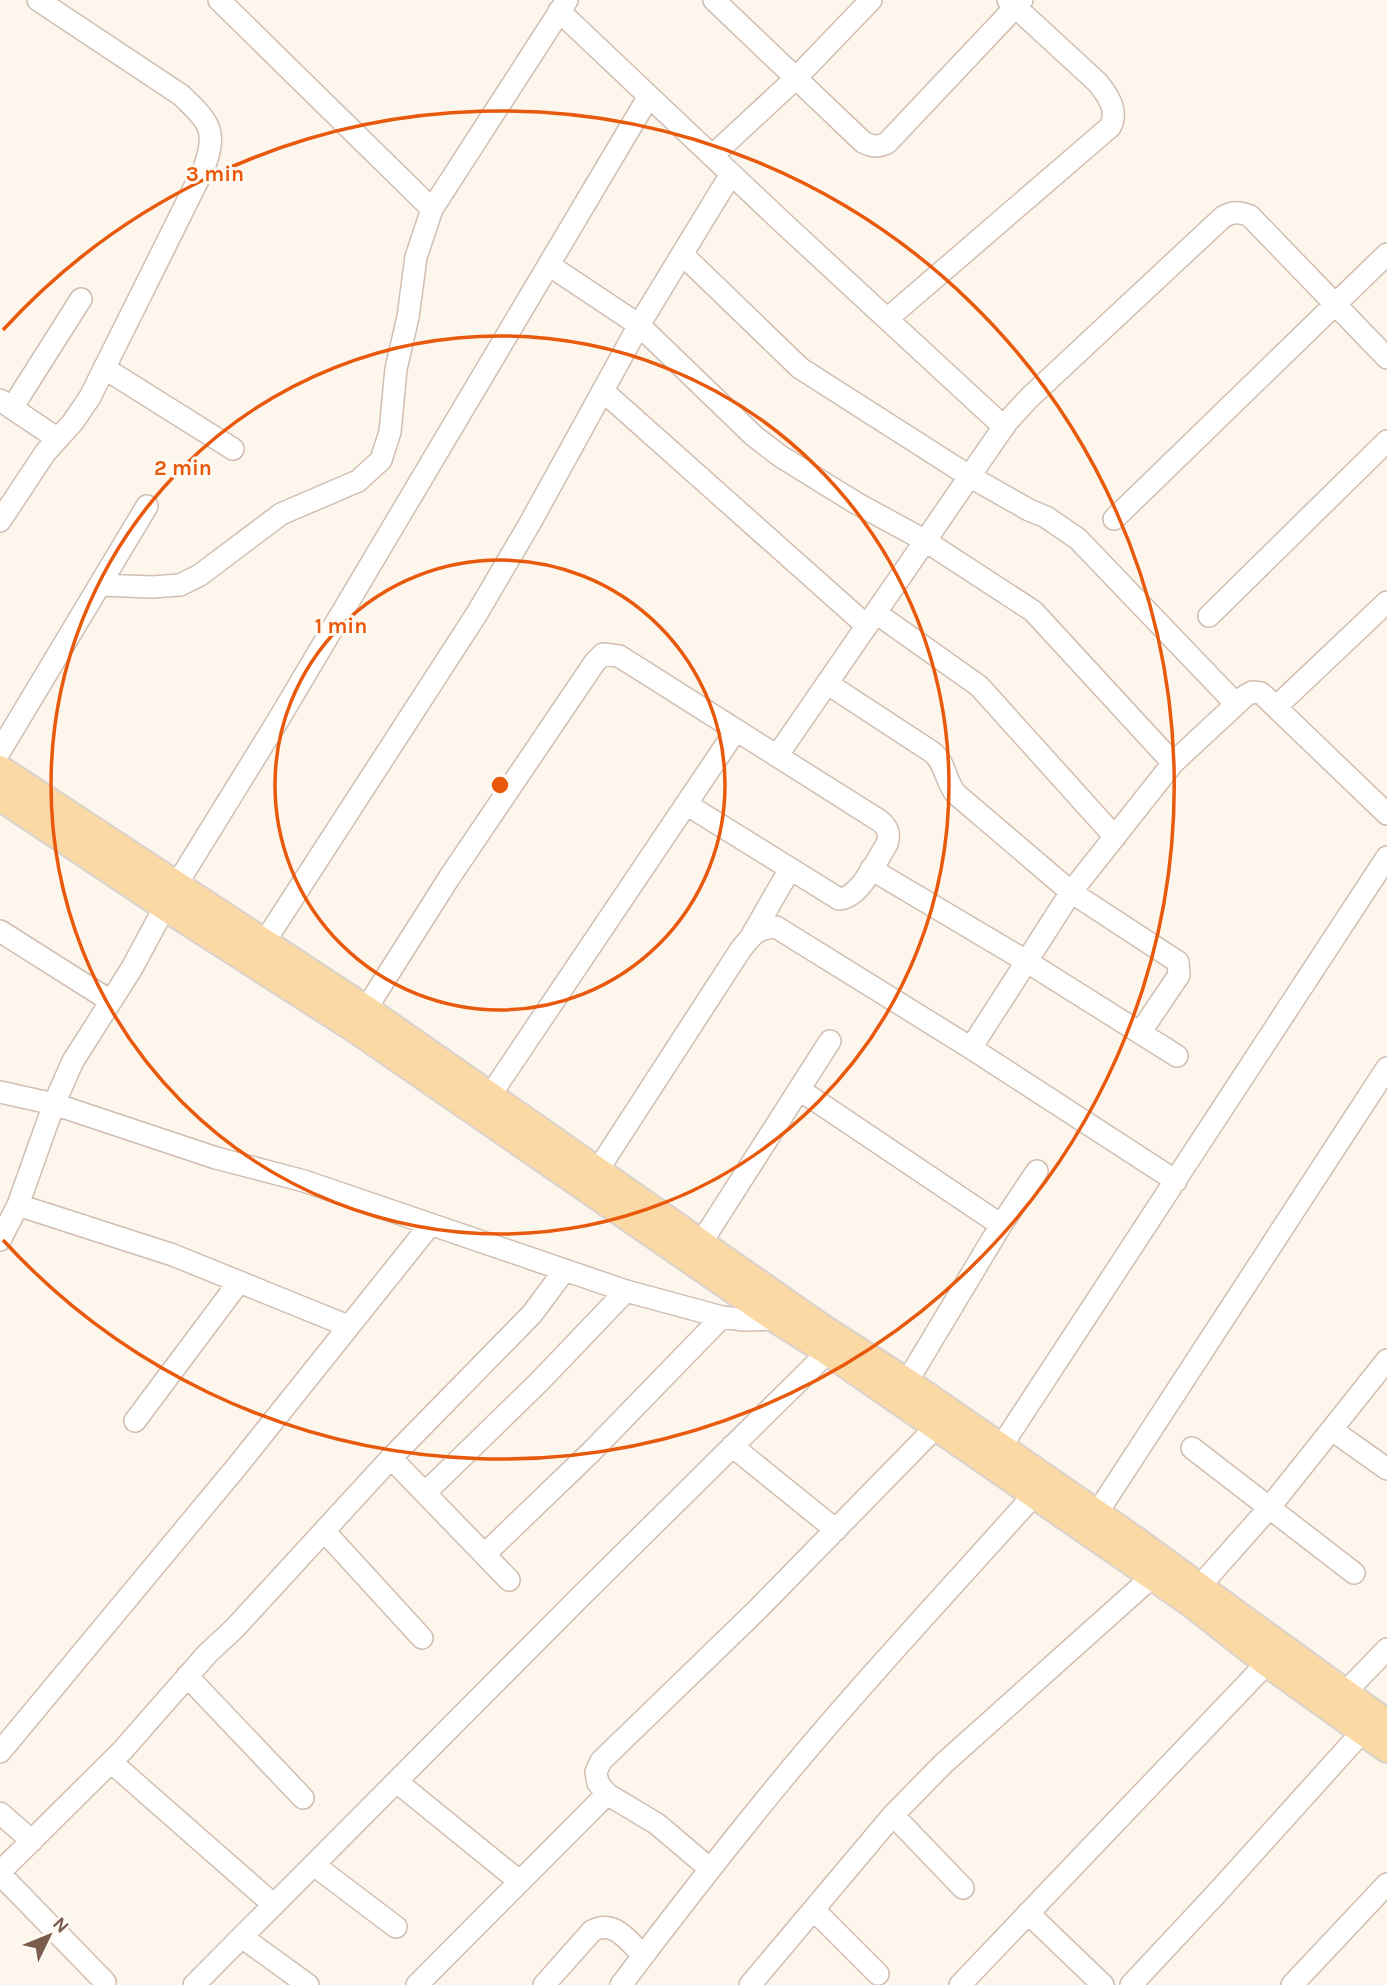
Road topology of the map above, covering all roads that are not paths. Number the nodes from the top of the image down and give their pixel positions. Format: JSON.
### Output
{"nodes":[{"id":1,"x":37,"y":0,"type":"edge"},
{"id":2,"x":219,"y":0,"type":"edge"},
{"id":3,"x":714,"y":0,"type":"edge"},
{"id":4,"x":864,"y":2,"type":"edge"},
{"id":5,"x":1015,"y":2,"type":"edge"},
{"id":6,"x":563,"y":5,"type":"edge"},
{"id":7,"x":796,"y":78,"type":"junction"},
{"id":8,"x":649,"y":96,"type":"junction"},
{"id":9,"x":712,"y":156,"type":"junction"},
{"id":10,"x":731,"y":174,"type":"junction"},
{"id":11,"x":432,"y":209,"type":"junction"},
{"id":12,"x":682,"y":254,"type":"junction"},
{"id":13,"x":1387,"y":254,"type":"edge"},
{"id":14,"x":549,"y":265,"type":"junction"},
{"id":15,"x":81,"y":299,"type":"dead end"},
{"id":16,"x":1335,"y":304,"type":"junction"},
{"id":17,"x":887,"y":319,"type":"junction"},
{"id":18,"x":639,"y":324,"type":"junction"},
{"id":19,"x":1387,"y":358,"type":"edge"},
{"id":20,"x":104,"y":368,"type":"junction"},
{"id":21,"x":603,"y":391,"type":"junction"},
{"id":22,"x":6,"y":404,"type":"edge"},
{"id":23,"x":1004,"y":427,"type":"junction"},
{"id":24,"x":58,"y":439,"type":"junction"},
{"id":25,"x":1387,"y":441,"type":"edge"},
{"id":26,"x":233,"y":449,"type":"dead end"},
{"id":27,"x":969,"y":476,"type":"junction"},
{"id":28,"x":147,"y":506,"type":"dead end"},
{"id":29,"x":0,"y":520,"type":"edge"},
{"id":30,"x":1114,"y":520,"type":"dead end"},
{"id":31,"x":924,"y":540,"type":"junction"},
{"id":32,"x":100,"y":585,"type":"junction"},
{"id":33,"x":1384,"y":612,"type":"edge"},
{"id":34,"x":1209,"y":615,"type":"dead end"},
{"id":35,"x":872,"y":620,"type":"junction"},
{"id":36,"x":828,"y":684,"type":"junction"},
{"id":37,"x":1236,"y":704,"type":"junction"},
{"id":38,"x":1276,"y":706,"type":"junction"},
{"id":39,"x":736,"y":730,"type":"junction"},
{"id":40,"x":0,"y":751,"type":"edge"},
{"id":41,"x":777,"y":756,"type":"junction"},
{"id":42,"x":1173,"y":763,"type":"junction"},
{"id":43,"x":0,"y":769,"type":"edge"},
{"id":44,"x":0,"y":797,"type":"edge"},
{"id":45,"x":686,"y":804,"type":"junction"},
{"id":46,"x":1387,"y":814,"type":"edge"},
{"id":47,"x":1115,"y":837,"type":"junction"},
{"id":48,"x":1387,"y":857,"type":"edge"},
{"id":49,"x":790,"y":869,"type":"junction"},
{"id":50,"x":871,"y":869,"type":"junction"},
{"id":51,"x":1071,"y":892,"type":"junction"},
{"id":52,"x":171,"y":895,"type":"junction"},
{"id":53,"x":0,"y":932,"type":"edge"},
{"id":54,"x":752,"y":935,"type":"junction"},
{"id":55,"x":258,"y":952,"type":"junction"},
{"id":56,"x":1026,"y":961,"type":"junction"},
{"id":57,"x":110,"y":1000,"type":"junction"},
{"id":58,"x":366,"y":1009,"type":"junction"},
{"id":59,"x":1140,"y":1033,"type":"junction"},
{"id":60,"x":830,"y":1041,"type":"dead end"},
{"id":61,"x":971,"y":1048,"type":"junction"},
{"id":62,"x":1177,"y":1056,"type":"dead end"},
{"id":63,"x":1387,"y":1068,"type":"edge"},
{"id":64,"x":800,"y":1090,"type":"junction"},
{"id":65,"x":0,"y":1092,"type":"edge"},
{"id":66,"x":54,"y":1104,"type":"junction"},
{"id":67,"x":484,"y":1104,"type":"junction"},
{"id":68,"x":1037,"y":1171,"type":"dead end"},
{"id":69,"x":592,"y":1180,"type":"junction"},
{"id":70,"x":1176,"y":1181,"type":"junction"},
{"id":71,"x":18,"y":1205,"type":"junction"},
{"id":72,"x":430,"y":1225,"type":"junction"},
{"id":73,"x":1001,"y":1225,"type":"junction"},
{"id":74,"x":0,"y":1240,"type":"edge"},
{"id":75,"x":701,"y":1243,"type":"junction"},
{"id":76,"x":564,"y":1271,"type":"junction"},
{"id":77,"x":239,"y":1282,"type":"junction"},
{"id":78,"x":626,"y":1292,"type":"junction"},
{"id":79,"x":722,"y":1317,"type":"junction"},
{"id":80,"x":790,"y":1317,"type":"junction"},
{"id":81,"x":348,"y":1326,"type":"junction"},
{"id":82,"x":828,"y":1352,"type":"junction"},
{"id":83,"x":1387,"y":1360,"type":"edge"},
{"id":84,"x":901,"y":1391,"type":"junction"},
{"id":85,"x":135,"y":1421,"type":"dead end"},
{"id":86,"x":935,"y":1428,"type":"junction"},
{"id":87,"x":1332,"y":1430,"type":"junction"},
{"id":88,"x":732,"y":1446,"type":"junction"},
{"id":89,"x":1192,"y":1448,"type":"dead end"},
{"id":90,"x":995,"y":1456,"type":"junction"},
{"id":91,"x":391,"y":1458,"type":"junction"},
{"id":92,"x":1387,"y":1469,"type":"edge"},
{"id":93,"x":425,"y":1493,"type":"junction"},
{"id":94,"x":1034,"y":1496,"type":"junction"},
{"id":95,"x":1269,"y":1508,"type":"junction"},
{"id":96,"x":1091,"y":1522,"type":"junction"},
{"id":97,"x":836,"y":1530,"type":"junction"},
{"id":98,"x":325,"y":1532,"type":"junction"},
{"id":99,"x":485,"y":1555,"type":"junction"},
{"id":100,"x":1160,"y":1570,"type":"junction"},
{"id":101,"x":1354,"y":1573,"type":"dead end"},
{"id":102,"x":509,"y":1580,"type":"dead end"},
{"id":103,"x":1200,"y":1586,"type":"junction"},
{"id":104,"x":422,"y":1638,"type":"dead end"},
{"id":105,"x":1387,"y":1649,"type":"edge"},
{"id":106,"x":1267,"y":1663,"type":"junction"},
{"id":107,"x":187,"y":1676,"type":"junction"},
{"id":108,"x":1338,"y":1701,"type":"junction"},
{"id":109,"x":1387,"y":1723,"type":"edge"},
{"id":110,"x":1362,"y":1732,"type":"junction"},
{"id":111,"x":1387,"y":1749,"type":"edge"},
{"id":112,"x":0,"y":1752,"type":"edge"},
{"id":113,"x":111,"y":1762,"type":"junction"},
{"id":114,"x":397,"y":1782,"type":"junction"},
{"id":115,"x":607,"y":1794,"type":"junction"},
{"id":116,"x":303,"y":1798,"type":"dead end"},
{"id":117,"x":0,"y":1813,"type":"edge"},
{"id":118,"x":893,"y":1815,"type":"junction"},
{"id":119,"x":32,"y":1841,"type":"junction"},
{"id":120,"x":314,"y":1865,"type":"junction"},
{"id":121,"x":710,"y":1869,"type":"junction"},
{"id":122,"x":0,"y":1873,"type":"edge"},
{"id":123,"x":519,"y":1881,"type":"junction"},
{"id":124,"x":1387,"y":1884,"type":"edge"},
{"id":125,"x":963,"y":1888,"type":"dead end"},
{"id":126,"x":274,"y":1905,"type":"junction"},
{"id":127,"x":814,"y":1910,"type":"junction"},
{"id":128,"x":1028,"y":1913,"type":"junction"},
{"id":129,"x":396,"y":1927,"type":"dead end"},
{"id":130,"x":242,"y":1937,"type":"junction"},
{"id":131,"x":643,"y":1955,"type":"junction"},
{"id":132,"x":878,"y":1974,"type":"dead end"},
{"id":133,"x":105,"y":1982,"type":"dead end"},
{"id":134,"x":194,"y":1985,"type":"edge"},
{"id":135,"x":308,"y":1985,"type":"edge"},
{"id":136,"x":417,"y":1985,"type":"edge"},
{"id":137,"x":544,"y":1985,"type":"edge"},
{"id":138,"x":621,"y":1985,"type":"edge"},
{"id":139,"x":750,"y":1985,"type":"edge"},
{"id":140,"x":960,"y":1985,"type":"edge"},
{"id":141,"x":1103,"y":1985,"type":"edge"},
{"id":142,"x":1131,"y":1985,"type":"edge"},
{"id":143,"x":1292,"y":1985,"type":"edge"}],
"edges":[{"from":1,"to":20,"type":"street"},
{"from":2,"to":11,"type":"street"},
{"from":3,"to":7,"type":"street"},
{"from":4,"to":7,"type":"street"},
{"from":5,"to":7,"type":"street"},
{"from":5,"to":17,"type":"street"},
{"from":6,"to":8,"type":"street"},
{"from":6,"to":11,"type":"street"},
{"from":7,"to":9,"type":"street"},
{"from":8,"to":9,"type":"street"},
{"from":8,"to":14,"type":"street"},
{"from":9,"to":10,"type":"street"},
{"from":10,"to":12,"type":"street"},
{"from":10,"to":17,"type":"street"},
{"from":11,"to":32,"type":"street"},
{"from":12,"to":18,"type":"street"},
{"from":12,"to":27,"type":"street"},
{"from":13,"to":16,"type":"street"},
{"from":14,"to":18,"type":"street"},
{"from":14,"to":52,"type":"street"},
{"from":15,"to":22,"type":"street"},
{"from":16,"to":19,"type":"street"},
{"from":16,"to":23,"type":"street"},
{"from":16,"to":30,"type":"street"},
{"from":17,"to":23,"type":"street"},
{"from":18,"to":21,"type":"street"},
{"from":18,"to":31,"type":"street"},
{"from":20,"to":24,"type":"street"},
{"from":20,"to":26,"type":"street"},
{"from":21,"to":35,"type":"street"},
{"from":21,"to":55,"type":"street"},
{"from":22,"to":24,"type":"street"},
{"from":23,"to":27,"type":"street"},
{"from":24,"to":29,"type":"street"},
{"from":25,"to":34,"type":"street"},
{"from":27,"to":31,"type":"street"},
{"from":27,"to":37,"type":"street"},
{"from":28,"to":32,"type":"street"},
{"from":31,"to":35,"type":"street"},
{"from":31,"to":42,"type":"street"},
{"from":32,"to":40,"type":"street"},
{"from":33,"to":38,"type":"street"},
{"from":35,"to":36,"type":"street"},
{"from":35,"to":47,"type":"street"},
{"from":36,"to":41,"type":"street"},
{"from":36,"to":51,"type":"street"},
{"from":37,"to":38,"type":"street"},
{"from":37,"to":42,"type":"street"},
{"from":38,"to":46,"type":"street"},
{"from":39,"to":41,"type":"street"},
{"from":39,"to":45,"type":"street"},
{"from":39,"to":58,"type":"street"},
{"from":41,"to":50,"type":"street"},
{"from":42,"to":47,"type":"street"},
{"from":43,"to":52,"type":"main road"},
{"from":44,"to":52,"type":"main road"},
{"from":45,"to":49,"type":"street"},
{"from":45,"to":67,"type":"street"},
{"from":47,"to":51,"type":"street"},
{"from":48,"to":70,"type":"street"},
{"from":49,"to":50,"type":"street"},
{"from":49,"to":54,"type":"street"},
{"from":50,"to":56,"type":"street"},
{"from":51,"to":56,"type":"street"},
{"from":51,"to":59,"type":"street"},
{"from":52,"to":55,"type":"main road"},
{"from":52,"to":57,"type":"street"},
{"from":53,"to":57,"type":"street"},
{"from":54,"to":61,"type":"street"},
{"from":54,"to":69,"type":"street"},
{"from":55,"to":58,"type":"main road"},
{"from":55,"to":67,"type":"main road"},
{"from":56,"to":59,"type":"street"},
{"from":56,"to":61,"type":"street"},
{"from":57,"to":66,"type":"street"},
{"from":58,"to":67,"type":"main road"},
{"from":59,"to":62,"type":"street"},
{"from":60,"to":64,"type":"street"},
{"from":61,"to":70,"type":"street"},
{"from":63,"to":96,"type":"street"},
{"from":64,"to":73,"type":"street"},
{"from":64,"to":75,"type":"street"},
{"from":65,"to":66,"type":"street"},
{"from":66,"to":71,"type":"street"},
{"from":66,"to":72,"type":"street"},
{"from":67,"to":69,"type":"main road"},
{"from":68,"to":73,"type":"street"},
{"from":69,"to":75,"type":"main road"},
{"from":69,"to":80,"type":"main road"},
{"from":70,"to":90,"type":"street"},
{"from":71,"to":74,"type":"street"},
{"from":71,"to":77,"type":"street"},
{"from":72,"to":76,"type":"street"},
{"from":72,"to":81,"type":"street"},
{"from":73,"to":84,"type":"street"},
{"from":75,"to":80,"type":"main road"},
{"from":76,"to":78,"type":"street"},
{"from":76,"to":91,"type":"street"},
{"from":77,"to":81,"type":"street"},
{"from":77,"to":85,"type":"street"},
{"from":78,"to":79,"type":"street"},
{"from":78,"to":93,"type":"street"},
{"from":79,"to":80,"type":"street"},
{"from":79,"to":99,"type":"street"},
{"from":80,"to":82,"type":"main road"},
{"from":80,"to":84,"type":"main road"},
{"from":81,"to":112,"type":"street"},
{"from":82,"to":84,"type":"main road"},
{"from":82,"to":88,"type":"street"},
{"from":83,"to":87,"type":"street"},
{"from":84,"to":86,"type":"main road"},
{"from":84,"to":90,"type":"main road"},
{"from":86,"to":90,"type":"main road"},
{"from":86,"to":97,"type":"street"},
{"from":87,"to":92,"type":"street"},
{"from":87,"to":95,"type":"street"},
{"from":88,"to":97,"type":"street"},
{"from":88,"to":114,"type":"street"},
{"from":89,"to":95,"type":"street"},
{"from":90,"to":94,"type":"main road"},
{"from":90,"to":96,"type":"main road"},
{"from":91,"to":93,"type":"street"},
{"from":91,"to":98,"type":"street"},
{"from":93,"to":99,"type":"street"},
{"from":94,"to":96,"type":"main road"},
{"from":94,"to":121,"type":"street"},
{"from":95,"to":101,"type":"street"},
{"from":95,"to":103,"type":"street"},
{"from":96,"to":100,"type":"main road"},
{"from":97,"to":115,"type":"street"},
{"from":98,"to":104,"type":"street"},
{"from":98,"to":107,"type":"street"},
{"from":99,"to":102,"type":"street"},
{"from":100,"to":103,"type":"main road"},
{"from":100,"to":106,"type":"main road"},
{"from":100,"to":118,"type":"street"},
{"from":103,"to":108,"type":"main road"},
{"from":105,"to":108,"type":"street"},
{"from":106,"to":108,"type":"main road"},
{"from":106,"to":128,"type":"street"},
{"from":107,"to":113,"type":"street"},
{"from":107,"to":116,"type":"street"},
{"from":108,"to":109,"type":"main road"},
{"from":108,"to":110,"type":"main road"},
{"from":110,"to":111,"type":"main road"},
{"from":110,"to":142,"type":"street"},
{"from":113,"to":119,"type":"street"},
{"from":113,"to":126,"type":"street"},
{"from":114,"to":120,"type":"street"},
{"from":114,"to":123,"type":"street"},
{"from":115,"to":121,"type":"street"},
{"from":115,"to":123,"type":"street"},
{"from":117,"to":119,"type":"street"},
{"from":118,"to":125,"type":"street"},
{"from":118,"to":127,"type":"street"},
{"from":119,"to":122,"type":"street"},
{"from":120,"to":126,"type":"street"},
{"from":120,"to":129,"type":"street"},
{"from":121,"to":131,"type":"street"},
{"from":122,"to":133,"type":"street"},
{"from":123,"to":136,"type":"street"},
{"from":124,"to":143,"type":"street"},
{"from":126,"to":130,"type":"street"},
{"from":127,"to":132,"type":"street"},
{"from":127,"to":139,"type":"street"},
{"from":128,"to":140,"type":"street"},
{"from":128,"to":141,"type":"street"},
{"from":130,"to":134,"type":"street"},
{"from":130,"to":135,"type":"street"},
{"from":131,"to":137,"type":"street"},
{"from":131,"to":138,"type":"street"}]}
